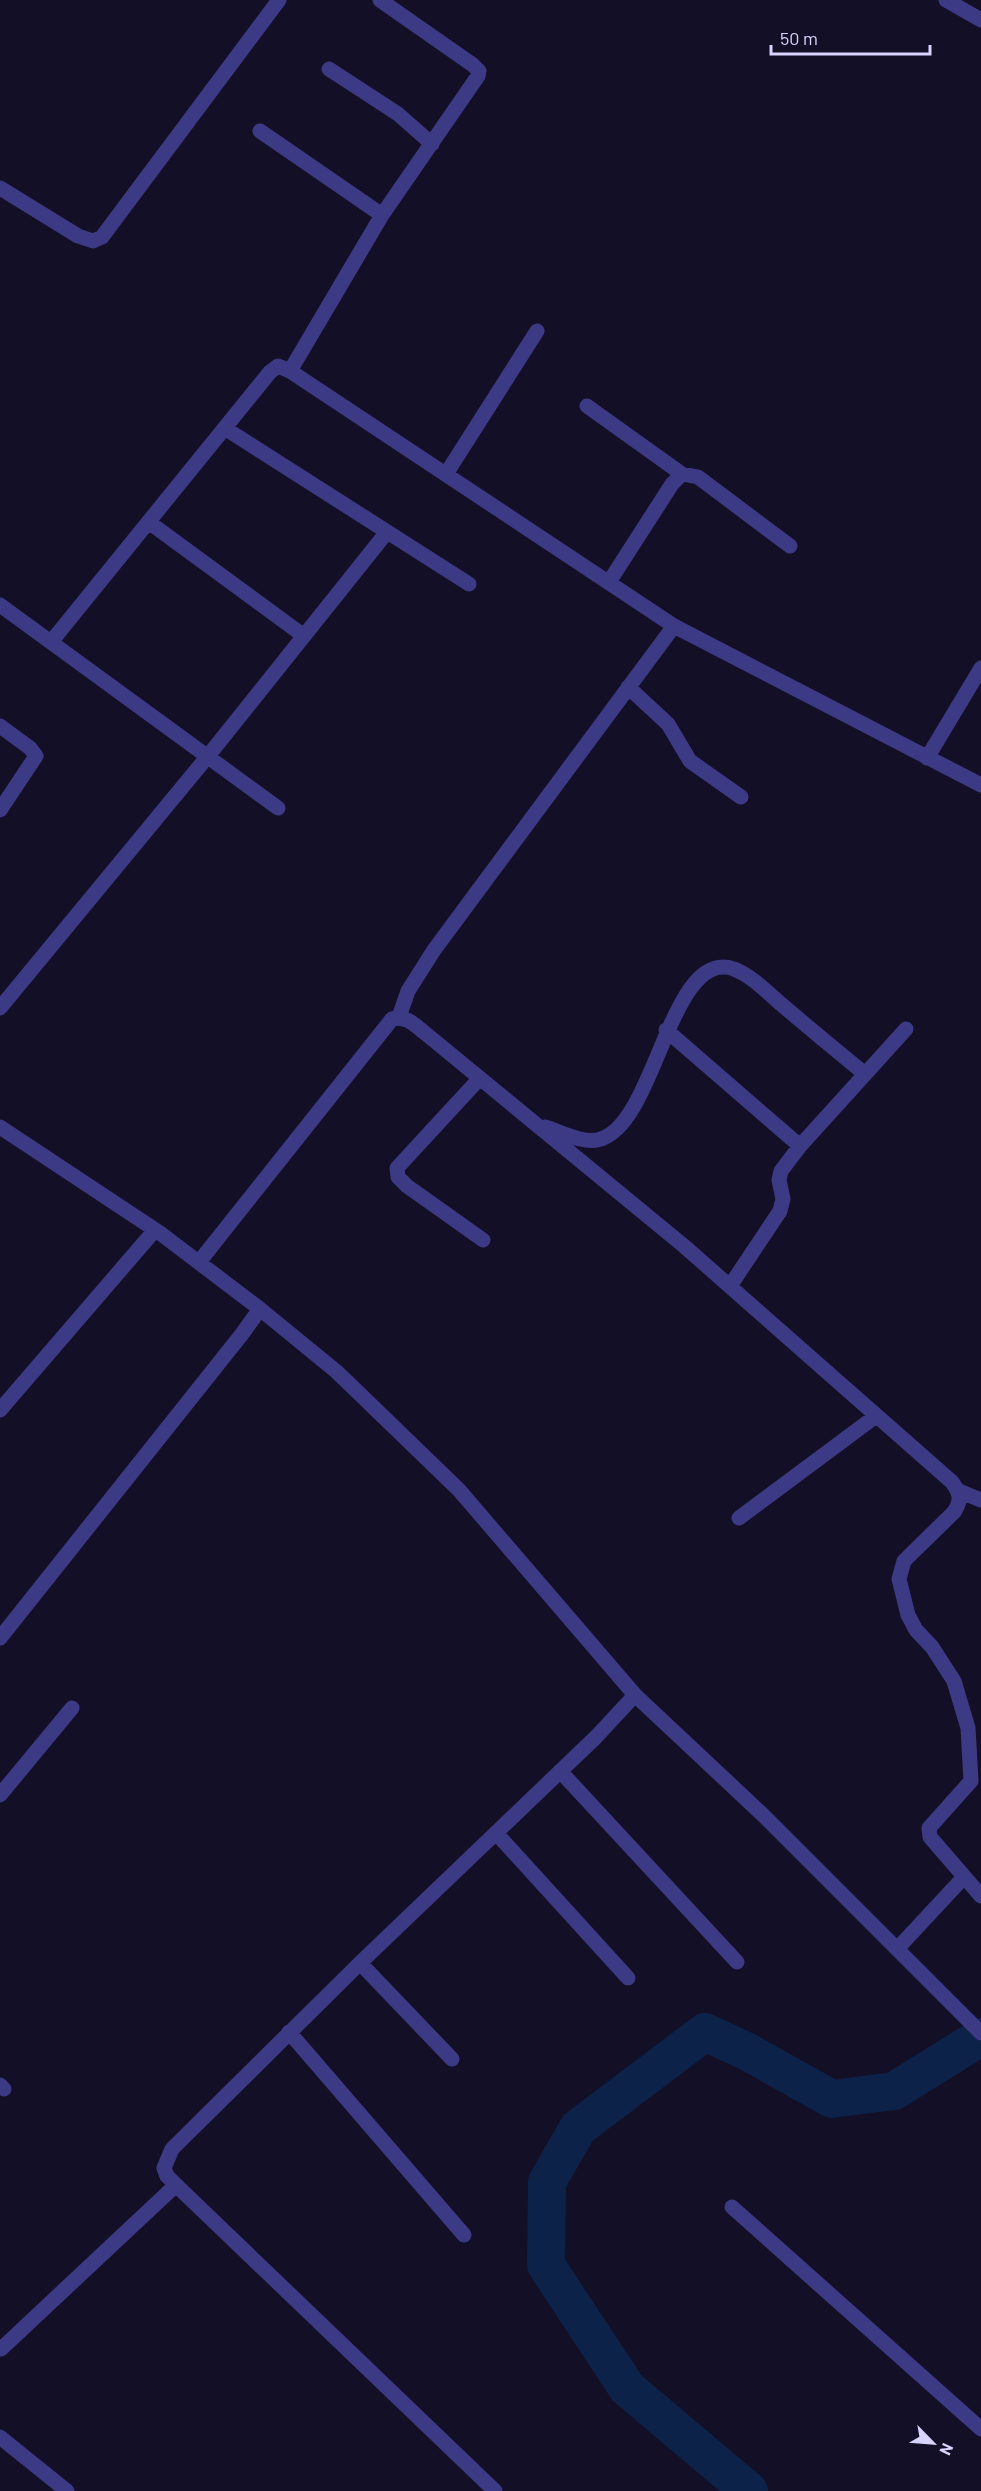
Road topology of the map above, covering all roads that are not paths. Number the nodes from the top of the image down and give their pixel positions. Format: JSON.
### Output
{"nodes":[{"id":1,"x":279,"y":0,"type":"edge"},
{"id":2,"x":380,"y":0,"type":"edge"},
{"id":3,"x":946,"y":0,"type":"edge"},
{"id":4,"x":979,"y":15,"type":"edge"},
{"id":5,"x":329,"y":69,"type":"dead end"},
{"id":6,"x":260,"y":131,"type":"dead end"},
{"id":7,"x":432,"y":144,"type":"junction"},
{"id":8,"x":0,"y":188,"type":"edge"},
{"id":9,"x":382,"y":215,"type":"junction"},
{"id":10,"x":537,"y":331,"type":"dead end"},
{"id":11,"x":290,"y":371,"type":"junction"},
{"id":12,"x":587,"y":406,"type":"dead end"},
{"id":13,"x":226,"y":429,"type":"junction"},
{"id":14,"x":446,"y":474,"type":"junction"},
{"id":15,"x":682,"y":474,"type":"junction"},
{"id":16,"x":150,"y":523,"type":"junction"},
{"id":17,"x":387,"y":532,"type":"junction"},
{"id":18,"x":790,"y":546,"type":"dead end"},
{"id":19,"x":609,"y":582,"type":"junction"},
{"id":20,"x":469,"y":584,"type":"dead end"},
{"id":21,"x":0,"y":605,"type":"edge"},
{"id":22,"x":674,"y":626,"type":"junction"},
{"id":23,"x":304,"y":636,"type":"junction"},
{"id":24,"x":51,"y":642,"type":"junction"},
{"id":25,"x":981,"y":668,"type":"edge"},
{"id":26,"x":628,"y":687,"type":"junction"},
{"id":27,"x":0,"y":726,"type":"edge"},
{"id":28,"x":208,"y":756,"type":"junction"},
{"id":29,"x":927,"y":758,"type":"junction"},
{"id":30,"x":981,"y":786,"type":"edge"},
{"id":31,"x":741,"y":797,"type":"dead end"},
{"id":32,"x":278,"y":808,"type":"dead end"},
{"id":33,"x":0,"y":810,"type":"edge"},
{"id":34,"x":0,"y":1008,"type":"edge"},
{"id":35,"x":399,"y":1017,"type":"junction"},
{"id":36,"x":906,"y":1029,"type":"dead end"},
{"id":37,"x":666,"y":1030,"type":"junction"},
{"id":38,"x":864,"y":1074,"type":"junction"},
{"id":39,"x":480,"y":1078,"type":"junction"},
{"id":40,"x":537,"y":1125,"type":"junction"},
{"id":41,"x":0,"y":1127,"type":"edge"},
{"id":42,"x":800,"y":1146,"type":"junction"},
{"id":43,"x":155,"y":1230,"type":"junction"},
{"id":44,"x":483,"y":1240,"type":"dead end"},
{"id":45,"x":199,"y":1262,"type":"junction"},
{"id":46,"x":730,"y":1286,"type":"junction"},
{"id":47,"x":260,"y":1309,"type":"junction"},
{"id":48,"x":3,"y":1400,"type":"edge"},
{"id":49,"x":876,"y":1416,"type":"junction"},
{"id":50,"x":959,"y":1491,"type":"junction"},
{"id":51,"x":981,"y":1500,"type":"edge"},
{"id":52,"x":739,"y":1518,"type":"dead end"},
{"id":53,"x":0,"y":1638,"type":"edge"},
{"id":54,"x":635,"y":1695,"type":"junction"},
{"id":55,"x":72,"y":1708,"type":"dead end"},
{"id":56,"x":560,"y":1771,"type":"junction"},
{"id":57,"x":0,"y":1796,"type":"edge"},
{"id":58,"x":496,"y":1833,"type":"junction"},
{"id":59,"x":964,"y":1877,"type":"junction"},
{"id":60,"x":981,"y":1896,"type":"edge"},
{"id":61,"x":897,"y":1949,"type":"junction"},
{"id":62,"x":737,"y":1962,"type":"dead end"},
{"id":63,"x":360,"y":1963,"type":"junction"},
{"id":64,"x":628,"y":1978,"type":"dead end"},
{"id":65,"x":290,"y":2032,"type":"junction"},
{"id":66,"x":981,"y":2033,"type":"edge"},
{"id":67,"x":452,"y":2059,"type":"dead end"},
{"id":68,"x":176,"y":2185,"type":"junction"},
{"id":69,"x":732,"y":2207,"type":"dead end"},
{"id":70,"x":464,"y":2235,"type":"dead end"},
{"id":71,"x":0,"y":2349,"type":"edge"},
{"id":72,"x":981,"y":2429,"type":"edge"},
{"id":73,"x":0,"y":2437,"type":"edge"},
{"id":74,"x":67,"y":2491,"type":"edge"},
{"id":75,"x":495,"y":2491,"type":"edge"}],
"edges":[{"from":1,"to":8,"type":"street"},
{"from":2,"to":7,"type":"street"},
{"from":3,"to":4,"type":"street"},
{"from":5,"to":7,"type":"street"},
{"from":6,"to":9,"type":"street"},
{"from":7,"to":9,"type":"street"},
{"from":9,"to":11,"type":"street"},
{"from":10,"to":14,"type":"street"},
{"from":11,"to":13,"type":"street"},
{"from":11,"to":14,"type":"street"},
{"from":12,"to":15,"type":"street"},
{"from":13,"to":16,"type":"street"},
{"from":13,"to":17,"type":"street"},
{"from":14,"to":19,"type":"street"},
{"from":15,"to":18,"type":"street"},
{"from":15,"to":19,"type":"street"},
{"from":16,"to":23,"type":"street"},
{"from":16,"to":24,"type":"street"},
{"from":17,"to":20,"type":"street"},
{"from":17,"to":23,"type":"street"},
{"from":19,"to":22,"type":"street"},
{"from":21,"to":24,"type":"street"},
{"from":22,"to":26,"type":"street"},
{"from":22,"to":29,"type":"street"},
{"from":23,"to":28,"type":"street"},
{"from":24,"to":28,"type":"street"},
{"from":25,"to":29,"type":"street"},
{"from":26,"to":31,"type":"street"},
{"from":26,"to":35,"type":"street"},
{"from":27,"to":33,"type":"street"},
{"from":28,"to":32,"type":"street"},
{"from":28,"to":34,"type":"street"},
{"from":29,"to":30,"type":"street"},
{"from":35,"to":39,"type":"street"},
{"from":35,"to":45,"type":"street"},
{"from":36,"to":38,"type":"street"},
{"from":37,"to":38,"type":"street"},
{"from":37,"to":40,"type":"street"},
{"from":37,"to":42,"type":"street"},
{"from":38,"to":42,"type":"street"},
{"from":39,"to":40,"type":"street"},
{"from":39,"to":44,"type":"street"},
{"from":40,"to":46,"type":"street"},
{"from":41,"to":43,"type":"street"},
{"from":42,"to":46,"type":"street"},
{"from":43,"to":45,"type":"street"},
{"from":43,"to":48,"type":"street"},
{"from":45,"to":47,"type":"street"},
{"from":46,"to":49,"type":"street"},
{"from":47,"to":53,"type":"street"},
{"from":47,"to":54,"type":"street"},
{"from":49,"to":50,"type":"street"},
{"from":49,"to":52,"type":"street"},
{"from":50,"to":51,"type":"street"},
{"from":50,"to":59,"type":"street"},
{"from":54,"to":56,"type":"street"},
{"from":54,"to":61,"type":"street"},
{"from":55,"to":57,"type":"street"},
{"from":56,"to":58,"type":"street"},
{"from":56,"to":62,"type":"street"},
{"from":58,"to":63,"type":"street"},
{"from":58,"to":64,"type":"street"},
{"from":59,"to":60,"type":"street"},
{"from":59,"to":61,"type":"street"},
{"from":61,"to":66,"type":"street"},
{"from":63,"to":65,"type":"street"},
{"from":63,"to":67,"type":"street"},
{"from":65,"to":68,"type":"street"},
{"from":65,"to":70,"type":"street"},
{"from":68,"to":71,"type":"street"},
{"from":68,"to":75,"type":"street"},
{"from":69,"to":72,"type":"street"},
{"from":73,"to":74,"type":"street"}]}
